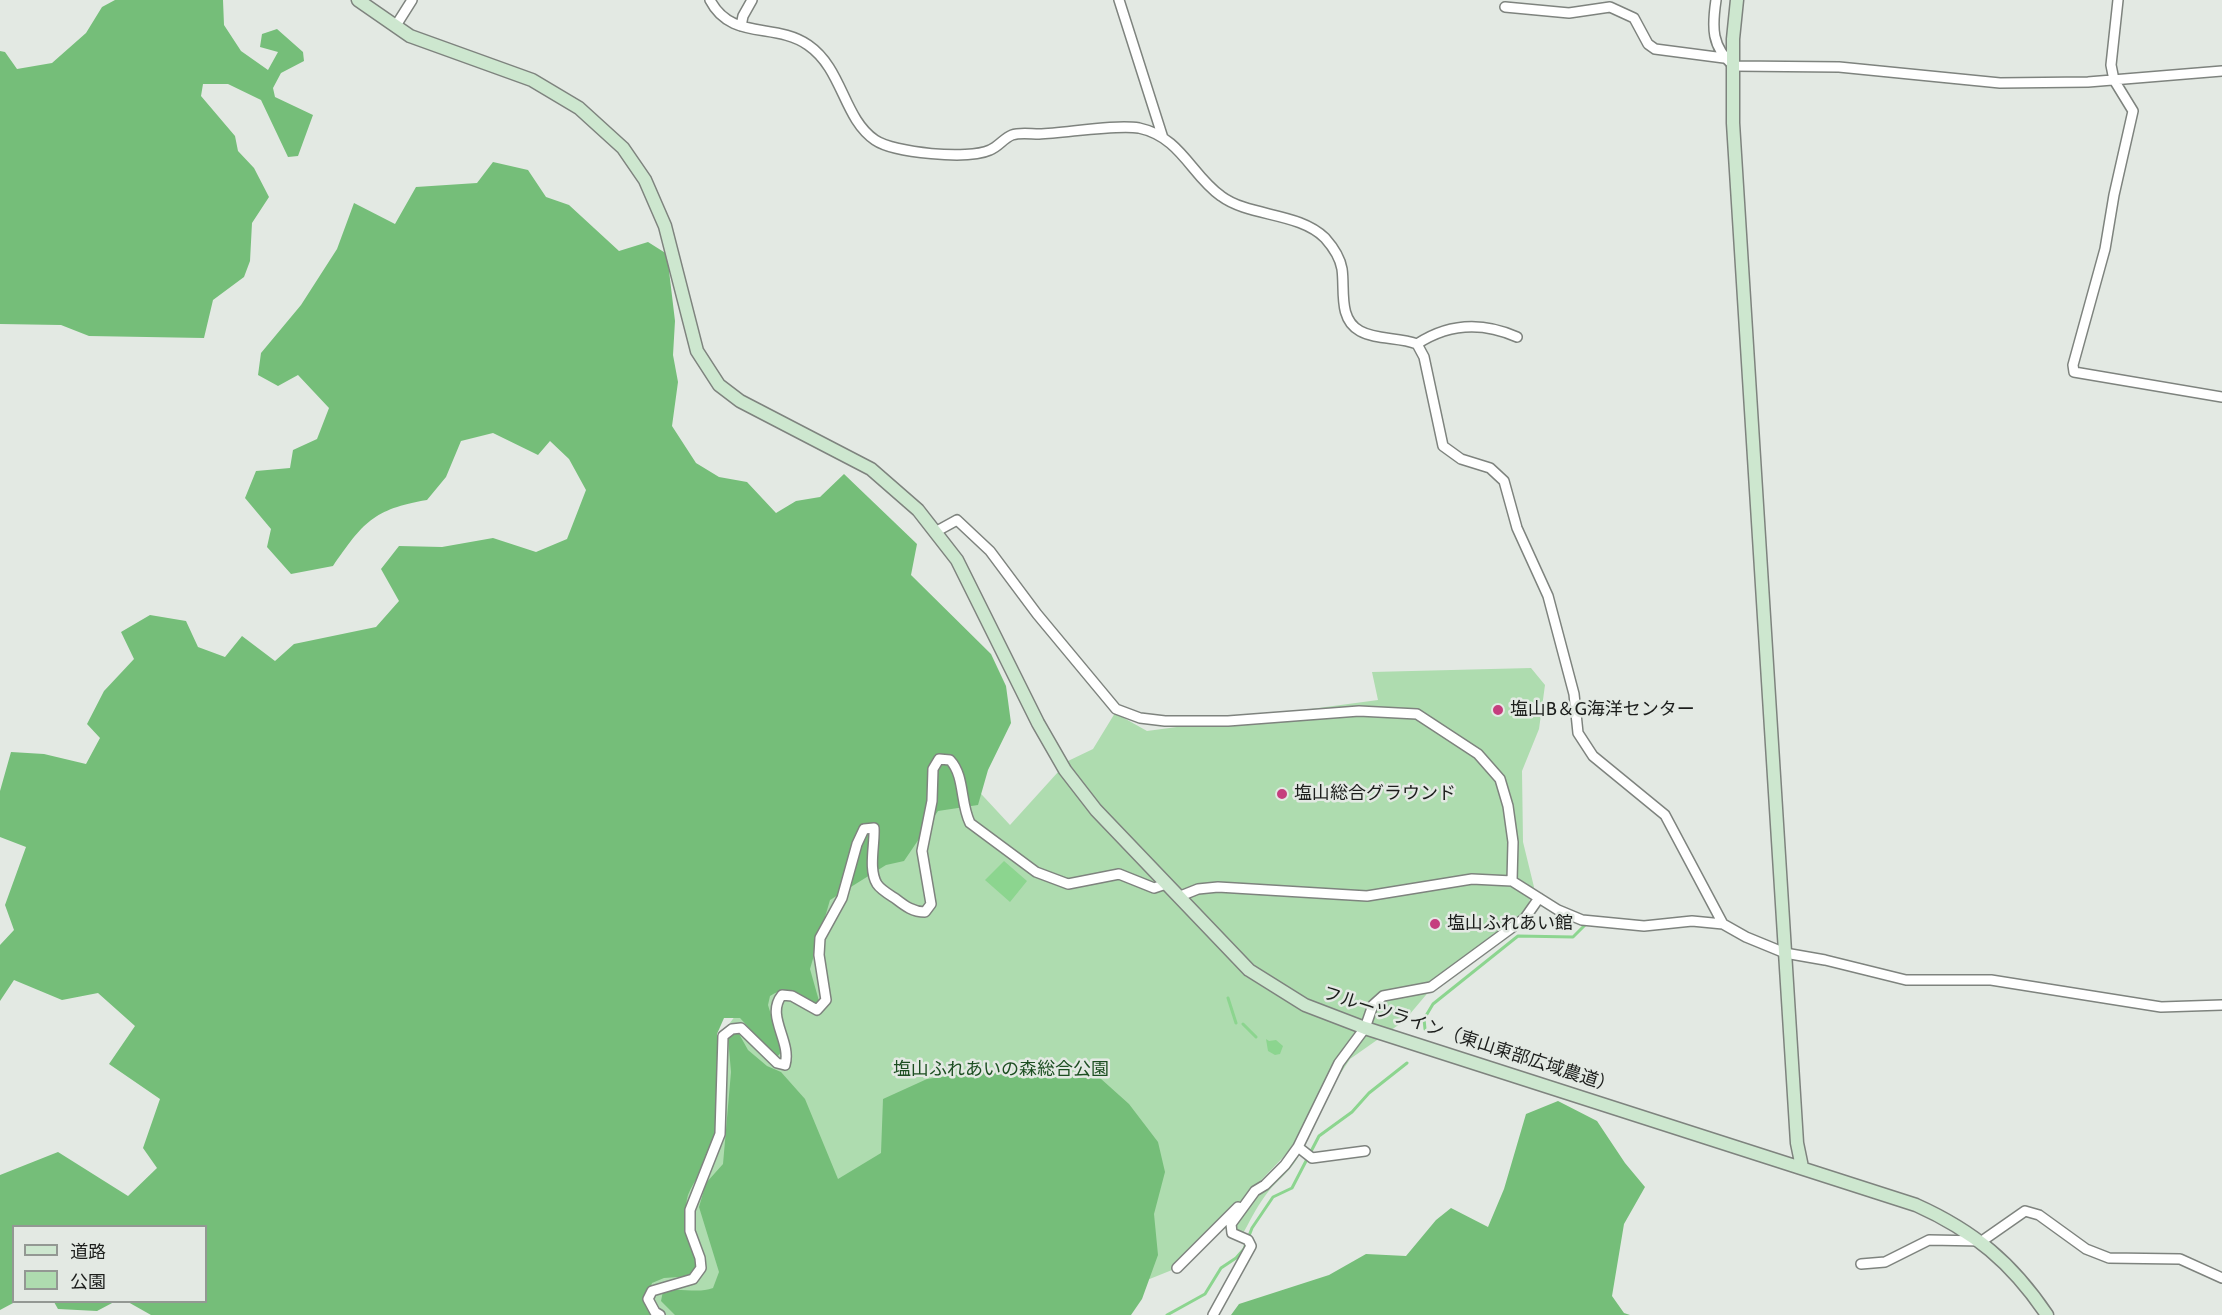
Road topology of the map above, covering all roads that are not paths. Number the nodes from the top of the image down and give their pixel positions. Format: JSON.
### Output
{"nodes":[{"id":1,"x":358,"y":0,"type":"edge"},
{"id":2,"x":412,"y":0,"type":"edge"},
{"id":3,"x":710,"y":0,"type":"edge"},
{"id":4,"x":752,"y":0,"type":"edge"},
{"id":5,"x":1119,"y":0,"type":"edge"},
{"id":6,"x":1716,"y":0,"type":"edge"},
{"id":7,"x":1737,"y":0,"type":"edge"},
{"id":8,"x":2118,"y":0,"type":"edge"},
{"id":9,"x":1505,"y":7,"type":"dead end"},
{"id":10,"x":391,"y":24,"type":"junction"},
{"id":11,"x":741,"y":26,"type":"junction"},
{"id":12,"x":1729,"y":62,"type":"junction"},
{"id":13,"x":2222,"y":71,"type":"edge"},
{"id":14,"x":2114,"y":80,"type":"junction"},
{"id":15,"x":1162,"y":138,"type":"junction"},
{"id":16,"x":1517,"y":337,"type":"dead end"},
{"id":17,"x":1417,"y":344,"type":"junction"},
{"id":18,"x":2222,"y":398,"type":"edge"},
{"id":19,"x":937,"y":531,"type":"junction"},
{"id":20,"x":1512,"y":881,"type":"junction"},
{"id":21,"x":1166,"y":884,"type":"junction"},
{"id":22,"x":1178,"y":897,"type":"junction"},
{"id":23,"x":1539,"y":898,"type":"junction"},
{"id":24,"x":1723,"y":924,"type":"junction"},
{"id":25,"x":1785,"y":953,"type":"junction"},
{"id":26,"x":2222,"y":1005,"type":"edge"},
{"id":27,"x":1365,"y":1028,"type":"junction"},
{"id":28,"x":1300,"y":1149,"type":"junction"},
{"id":29,"x":1365,"y":1151,"type":"dead end"},
{"id":30,"x":1802,"y":1167,"type":"junction"},
{"id":31,"x":1255,"y":1191,"type":"junction"},
{"id":32,"x":1982,"y":1241,"type":"junction"},
{"id":33,"x":1861,"y":1264,"type":"dead end"},
{"id":34,"x":1176,"y":1268,"type":"dead end"},
{"id":35,"x":2222,"y":1278,"type":"edge"},
{"id":36,"x":660,"y":1315,"type":"edge"},
{"id":37,"x":1213,"y":1315,"type":"edge"},
{"id":38,"x":2048,"y":1315,"type":"edge"}],
"edges":[{"from":1,"to":10,"type":"street"},
{"from":2,"to":10,"type":"street"},
{"from":3,"to":11,"type":"street"},
{"from":4,"to":11,"type":"street"},
{"from":5,"to":15,"type":"street"},
{"from":6,"to":12,"type":"street"},
{"from":7,"to":12,"type":"street"},
{"from":8,"to":14,"type":"street"},
{"from":9,"to":12,"type":"street"},
{"from":10,"to":19,"type":"street","name":"フルーツライン（東山東部広域農道）"},
{"from":11,"to":15,"type":"street"},
{"from":12,"to":14,"type":"street"},
{"from":12,"to":25,"type":"street"},
{"from":13,"to":14,"type":"street"},
{"from":14,"to":18,"type":"street"},
{"from":15,"to":17,"type":"street"},
{"from":16,"to":17,"type":"street"},
{"from":17,"to":24,"type":"street"},
{"from":19,"to":20,"type":"street"},
{"from":19,"to":21,"type":"street","name":"フルーツライン（東山東部広域農道）"},
{"from":20,"to":22,"type":"street"},
{"from":20,"to":23,"type":"street"},
{"from":21,"to":22,"type":"street","name":"フルーツライン（東山東部広域農道）"},
{"from":21,"to":36,"type":"street"},
{"from":22,"to":27,"type":"street","name":"フルーツライン（東山東部広域農道）"},
{"from":23,"to":24,"type":"street"},
{"from":23,"to":27,"type":"street"},
{"from":24,"to":25,"type":"street"},
{"from":25,"to":26,"type":"street"},
{"from":25,"to":30,"type":"street"},
{"from":27,"to":28,"type":"street"},
{"from":27,"to":30,"type":"street","name":"フルーツライン（東山東部広域農道）"},
{"from":28,"to":29,"type":"street"},
{"from":28,"to":31,"type":"street"},
{"from":30,"to":32,"type":"street","name":"フルーツライン（東山東部広域農道）"},
{"from":31,"to":34,"type":"street"},
{"from":31,"to":37,"type":"street"},
{"from":32,"to":33,"type":"street"},
{"from":32,"to":35,"type":"street"},
{"from":32,"to":38,"type":"street","name":"フルーツライン（東山東部広域農道）"}]}
